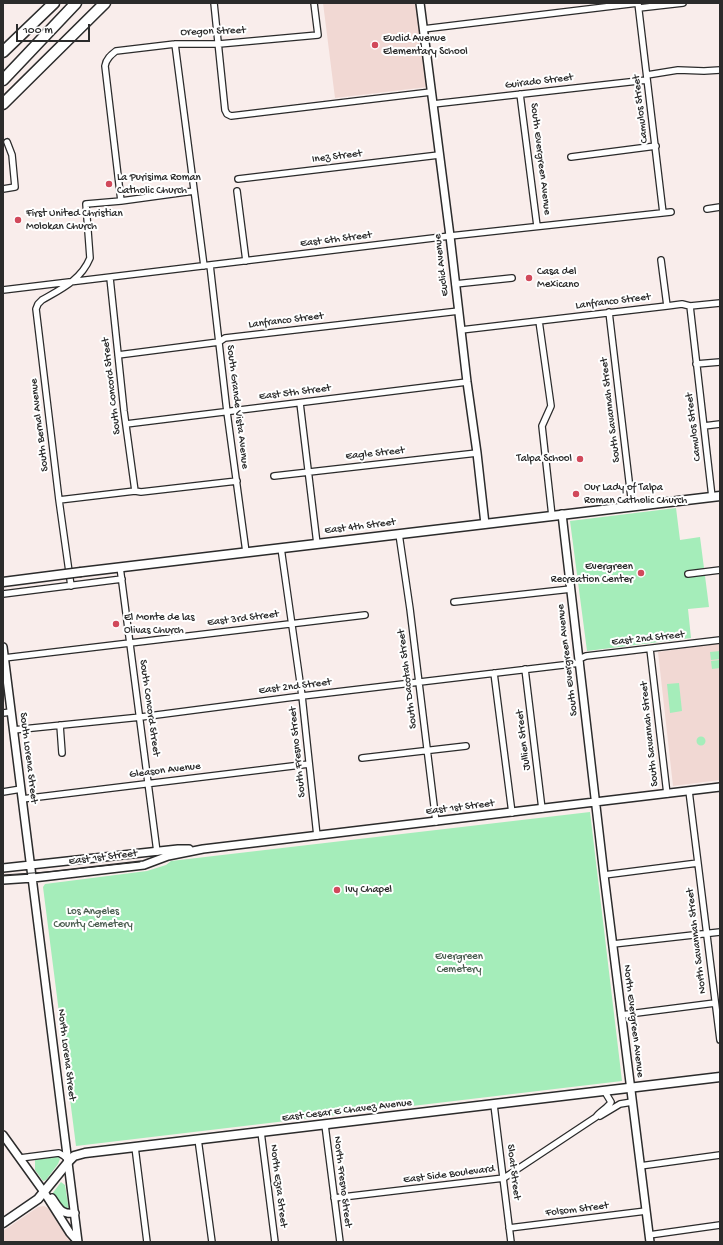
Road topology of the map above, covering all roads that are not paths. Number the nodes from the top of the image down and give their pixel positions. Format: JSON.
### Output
{"nodes":[{"id":1,"x":54,"y":3,"type":"edge"},
{"id":2,"x":214,"y":3,"type":"edge"},
{"id":3,"x":314,"y":3,"type":"edge"},
{"id":4,"x":420,"y":3,"type":"edge"},
{"id":5,"x":683,"y":3,"type":"edge"},
{"id":6,"x":104,"y":4,"type":"edge"},
{"id":7,"x":75,"y":5,"type":"edge"},
{"id":8,"x":638,"y":5,"type":"edge"},
{"id":9,"x":423,"y":29,"type":"junction"},
{"id":10,"x":176,"y":44,"type":"junction"},
{"id":11,"x":219,"y":44,"type":"junction"},
{"id":12,"x":3,"y":52,"type":"edge"},
{"id":13,"x":720,"y":70,"type":"edge"},
{"id":14,"x":647,"y":77,"type":"junction"},
{"id":15,"x":3,"y":80,"type":"edge"},
{"id":16,"x":431,"y":92,"type":"junction"},
{"id":17,"x":520,"y":94,"type":"junction"},
{"id":18,"x":3,"y":104,"type":"edge"},
{"id":19,"x":433,"y":104,"type":"junction"},
{"id":20,"x":6,"y":142,"type":"dead end"},
{"id":21,"x":656,"y":146,"type":"junction"},
{"id":22,"x":439,"y":155,"type":"junction"},
{"id":23,"x":570,"y":157,"type":"dead end"},
{"id":24,"x":238,"y":179,"type":"dead end"},
{"id":25,"x":3,"y":189,"type":"edge"},
{"id":26,"x":194,"y":191,"type":"junction"},
{"id":27,"x":237,"y":191,"type":"dead end"},
{"id":28,"x":121,"y":201,"type":"junction"},
{"id":29,"x":720,"y":207,"type":"edge"},
{"id":30,"x":707,"y":209,"type":"dead end"},
{"id":31,"x":664,"y":212,"type":"junction"},
{"id":32,"x":671,"y":212,"type":"dead end"},
{"id":33,"x":537,"y":226,"type":"junction"},
{"id":34,"x":450,"y":236,"type":"junction"},
{"id":35,"x":661,"y":260,"type":"dead end"},
{"id":36,"x":246,"y":261,"type":"junction"},
{"id":37,"x":207,"y":266,"type":"junction"},
{"id":38,"x":110,"y":278,"type":"junction"},
{"id":39,"x":512,"y":278,"type":"dead end"},
{"id":40,"x":73,"y":282,"type":"junction"},
{"id":41,"x":455,"y":284,"type":"junction"},
{"id":42,"x":47,"y":285,"type":"junction"},
{"id":43,"x":3,"y":290,"type":"edge"},
{"id":44,"x":42,"y":300,"type":"junction"},
{"id":45,"x":720,"y":303,"type":"edge"},
{"id":46,"x":667,"y":306,"type":"junction"},
{"id":47,"x":690,"y":306,"type":"junction"},
{"id":48,"x":459,"y":311,"type":"junction"},
{"id":49,"x":609,"y":312,"type":"junction"},
{"id":50,"x":539,"y":321,"type":"junction"},
{"id":51,"x":461,"y":330,"type":"junction"},
{"id":52,"x":219,"y":342,"type":"junction"},
{"id":53,"x":118,"y":355,"type":"junction"},
{"id":54,"x":720,"y":362,"type":"edge"},
{"id":55,"x":696,"y":364,"type":"junction"},
{"id":56,"x":467,"y":382,"type":"junction"},
{"id":57,"x":300,"y":403,"type":"junction"},
{"id":58,"x":227,"y":412,"type":"junction"},
{"id":59,"x":126,"y":424,"type":"junction"},
{"id":60,"x":720,"y":424,"type":"edge"},
{"id":61,"x":704,"y":426,"type":"junction"},
{"id":62,"x":477,"y":453,"type":"junction"},
{"id":63,"x":309,"y":472,"type":"junction"},
{"id":64,"x":274,"y":476,"type":"dead end"},
{"id":65,"x":237,"y":481,"type":"junction"},
{"id":66,"x":135,"y":491,"type":"junction"},
{"id":67,"x":716,"y":496,"type":"edge"},
{"id":68,"x":59,"y":500,"type":"junction"},
{"id":69,"x":632,"y":506,"type":"junction"},
{"id":70,"x":562,"y":514,"type":"junction"},
{"id":71,"x":552,"y":516,"type":"junction"},
{"id":72,"x":485,"y":524,"type":"junction"},
{"id":73,"x":399,"y":534,"type":"junction"},
{"id":74,"x":317,"y":544,"type":"junction"},
{"id":75,"x":282,"y":548,"type":"junction"},
{"id":76,"x":246,"y":552,"type":"junction"},
{"id":77,"x":120,"y":567,"type":"junction"},
{"id":78,"x":720,"y":570,"type":"edge"},
{"id":79,"x":688,"y":574,"type":"dead end"},
{"id":80,"x":122,"y":579,"type":"junction"},
{"id":81,"x":3,"y":582,"type":"edge"},
{"id":82,"x":71,"y":586,"type":"junction"},
{"id":83,"x":571,"y":589,"type":"junction"},
{"id":84,"x":3,"y":594,"type":"edge"},
{"id":85,"x":454,"y":602,"type":"dead end"},
{"id":86,"x":365,"y":614,"type":"dead end"},
{"id":87,"x":291,"y":623,"type":"junction"},
{"id":88,"x":720,"y":640,"type":"edge"},
{"id":89,"x":130,"y":643,"type":"junction"},
{"id":90,"x":3,"y":647,"type":"edge"},
{"id":91,"x":650,"y":649,"type":"junction"},
{"id":92,"x":579,"y":661,"type":"junction"},
{"id":93,"x":4,"y":663,"type":"edge"},
{"id":94,"x":525,"y":669,"type":"junction"},
{"id":95,"x":494,"y":674,"type":"junction"},
{"id":96,"x":418,"y":682,"type":"junction"},
{"id":97,"x":302,"y":696,"type":"junction"},
{"id":98,"x":11,"y":712,"type":"junction"},
{"id":99,"x":3,"y":713,"type":"edge"},
{"id":100,"x":141,"y":717,"type":"junction"},
{"id":101,"x":60,"y":725,"type":"junction"},
{"id":102,"x":13,"y":730,"type":"junction"},
{"id":103,"x":466,"y":746,"type":"dead end"},
{"id":104,"x":427,"y":750,"type":"junction"},
{"id":105,"x":62,"y":753,"type":"dead end"},
{"id":106,"x":362,"y":758,"type":"dead end"},
{"id":107,"x":309,"y":764,"type":"junction"},
{"id":108,"x":149,"y":783,"type":"junction"},
{"id":109,"x":720,"y":787,"type":"edge"},
{"id":110,"x":21,"y":789,"type":"junction"},
{"id":111,"x":689,"y":791,"type":"junction"},
{"id":112,"x":3,"y":792,"type":"edge"},
{"id":113,"x":667,"y":794,"type":"junction"},
{"id":114,"x":22,"y":798,"type":"junction"},
{"id":115,"x":596,"y":803,"type":"junction"},
{"id":116,"x":542,"y":809,"type":"junction"},
{"id":117,"x":512,"y":813,"type":"junction"},
{"id":118,"x":436,"y":822,"type":"junction"},
{"id":119,"x":317,"y":836,"type":"junction"},
{"id":120,"x":203,"y":849,"type":"junction"},
{"id":121,"x":157,"y":852,"type":"junction"},
{"id":122,"x":698,"y":863,"type":"junction"},
{"id":123,"x":3,"y":868,"type":"edge"},
{"id":124,"x":32,"y":871,"type":"junction"},
{"id":125,"x":604,"y":875,"type":"junction"},
{"id":126,"x":3,"y":880,"type":"edge"},
{"id":127,"x":720,"y":932,"type":"edge"},
{"id":128,"x":708,"y":934,"type":"junction"},
{"id":129,"x":613,"y":944,"type":"junction"},
{"id":130,"x":715,"y":1003,"type":"junction"},
{"id":131,"x":621,"y":1015,"type":"junction"},
{"id":132,"x":720,"y":1040,"type":"edge"},
{"id":133,"x":720,"y":1077,"type":"edge"},
{"id":134,"x":631,"y":1089,"type":"junction"},
{"id":135,"x":604,"y":1092,"type":"junction"},
{"id":136,"x":632,"y":1102,"type":"junction"},
{"id":137,"x":494,"y":1105,"type":"junction"},
{"id":138,"x":596,"y":1117,"type":"junction"},
{"id":139,"x":325,"y":1125,"type":"junction"},
{"id":140,"x":261,"y":1132,"type":"junction"},
{"id":141,"x":3,"y":1135,"type":"edge"},
{"id":142,"x":198,"y":1139,"type":"junction"},
{"id":143,"x":135,"y":1147,"type":"junction"},
{"id":144,"x":720,"y":1155,"type":"edge"},
{"id":145,"x":20,"y":1158,"type":"junction"},
{"id":146,"x":69,"y":1160,"type":"junction"},
{"id":147,"x":640,"y":1166,"type":"junction"},
{"id":148,"x":504,"y":1178,"type":"junction"},
{"id":149,"x":44,"y":1192,"type":"junction"},
{"id":150,"x":334,"y":1198,"type":"junction"},
{"id":151,"x":646,"y":1211,"type":"junction"},
{"id":152,"x":75,"y":1213,"type":"junction"},
{"id":153,"x":3,"y":1223,"type":"edge"},
{"id":154,"x":720,"y":1225,"type":"edge"},
{"id":155,"x":510,"y":1228,"type":"junction"},
{"id":156,"x":650,"y":1238,"type":"edge"},
{"id":157,"x":78,"y":1242,"type":"edge"},
{"id":158,"x":147,"y":1242,"type":"edge"},
{"id":159,"x":212,"y":1242,"type":"edge"},
{"id":160,"x":275,"y":1242,"type":"edge"},
{"id":161,"x":340,"y":1242,"type":"edge"},
{"id":162,"x":511,"y":1242,"type":"edge"}],
"edges":[{"from":1,"to":12,"type":"highway"},
{"from":2,"to":11,"type":"street"},
{"from":3,"to":11,"type":"street","name":"Oregon Street"},
{"from":4,"to":9,"type":"street","name":"Euclid Avenue"},
{"from":5,"to":8,"type":"street"},
{"from":6,"to":18,"type":"highway"},
{"from":7,"to":15,"type":"highway"},
{"from":8,"to":9,"type":"street"},
{"from":8,"to":14,"type":"street","name":"Camulos Street"},
{"from":9,"to":16,"type":"street","name":"Euclid Avenue"},
{"from":10,"to":11,"type":"street","name":"Oregon Street"},
{"from":10,"to":26,"type":"street","name":"South Grande Vista Avenue"},
{"from":10,"to":28,"type":"street","name":"Oregon Street"},
{"from":11,"to":16,"type":"street"},
{"from":13,"to":14,"type":"street","name":"Guirado Street"},
{"from":14,"to":17,"type":"street","name":"Guirado Street"},
{"from":14,"to":21,"type":"street","name":"Camulos Street"},
{"from":16,"to":19,"type":"street","name":"Euclid Avenue"},
{"from":17,"to":19,"type":"street","name":"Guirado Street"},
{"from":17,"to":33,"type":"street","name":"South Evergreen Avenue"},
{"from":19,"to":22,"type":"street","name":"Euclid Avenue"},
{"from":20,"to":25,"type":"street"},
{"from":21,"to":23,"type":"street"},
{"from":21,"to":31,"type":"street","name":"Camulos Street"},
{"from":22,"to":24,"type":"street","name":"Inez Street"},
{"from":22,"to":34,"type":"street","name":"Euclid Avenue"},
{"from":26,"to":28,"type":"street"},
{"from":26,"to":37,"type":"street","name":"South Grande Vista Avenue"},
{"from":27,"to":36,"type":"street"},
{"from":28,"to":40,"type":"street"},
{"from":29,"to":30,"type":"street"},
{"from":31,"to":32,"type":"street","name":"East 6th Street"},
{"from":31,"to":33,"type":"street","name":"East 6th Street"},
{"from":33,"to":34,"type":"street","name":"East 6th Street"},
{"from":34,"to":36,"type":"street","name":"East 6th Street"},
{"from":34,"to":41,"type":"street","name":"Euclid Avenue"},
{"from":35,"to":46,"type":"street"},
{"from":36,"to":37,"type":"street","name":"East 6th Street"},
{"from":37,"to":38,"type":"street","name":"East 6th Street"},
{"from":37,"to":52,"type":"street","name":"South Grande Vista Avenue"},
{"from":38,"to":40,"type":"street","name":"East 6th Street"},
{"from":38,"to":53,"type":"street","name":"South Concord Street"},
{"from":39,"to":41,"type":"street"},
{"from":40,"to":42,"type":"street","name":"East 6th Street"},
{"from":40,"to":44,"type":"street"},
{"from":41,"to":48,"type":"street","name":"Euclid Avenue"},
{"from":42,"to":43,"type":"street","name":"East 6th Street"},
{"from":42,"to":44,"type":"street","name":"South Bernal Avenue"},
{"from":44,"to":68,"type":"street","name":"South Bernal Avenue"},
{"from":45,"to":47,"type":"street","name":"Lanfranco Street"},
{"from":46,"to":47,"type":"street","name":"Lanfranco Street"},
{"from":46,"to":49,"type":"street","name":"Lanfranco Street"},
{"from":47,"to":55,"type":"street","name":"Camulos Street"},
{"from":48,"to":51,"type":"street","name":"Euclid Avenue"},
{"from":48,"to":52,"type":"street","name":"Lanfranco Street"},
{"from":49,"to":50,"type":"street","name":"Lanfranco Street"},
{"from":49,"to":69,"type":"street","name":"South Savannah Street"},
{"from":50,"to":51,"type":"street","name":"Lanfranco Street"},
{"from":50,"to":71,"type":"street"},
{"from":51,"to":56,"type":"street","name":"Euclid Avenue"},
{"from":52,"to":53,"type":"street","name":"Lanfranco Street"},
{"from":52,"to":58,"type":"street","name":"South Grande Vista Avenue"},
{"from":53,"to":59,"type":"street","name":"South Concord Street"},
{"from":54,"to":55,"type":"street"},
{"from":55,"to":61,"type":"street","name":"Camulos Street"},
{"from":56,"to":57,"type":"street","name":"East 5th Street"},
{"from":56,"to":62,"type":"street","name":"Euclid Avenue"},
{"from":57,"to":58,"type":"street","name":"East 5th Street"},
{"from":57,"to":63,"type":"street"},
{"from":58,"to":59,"type":"street","name":"East 5th Street"},
{"from":58,"to":65,"type":"street","name":"South Grande Vista Avenue"},
{"from":59,"to":66,"type":"street","name":"South Concord Street"},
{"from":60,"to":61,"type":"street"},
{"from":61,"to":67,"type":"street","name":"Camulos Street"},
{"from":62,"to":63,"type":"street","name":"Eagle Street"},
{"from":62,"to":72,"type":"street","name":"Euclid Avenue"},
{"from":63,"to":64,"type":"street","name":"Eagle Street"},
{"from":63,"to":74,"type":"street"},
{"from":65,"to":66,"type":"street"},
{"from":65,"to":76,"type":"street","name":"South Grande Vista Avenue"},
{"from":66,"to":68,"type":"street"},
{"from":67,"to":69,"type":"main road","name":"East 4th Street"},
{"from":68,"to":82,"type":"street","name":"South Bernal Avenue"},
{"from":69,"to":70,"type":"main road","name":"East 4th Street"},
{"from":70,"to":71,"type":"main road","name":"East 4th Street"},
{"from":70,"to":83,"type":"street","name":"South Evergreen Avenue"},
{"from":71,"to":72,"type":"main road","name":"East 4th Street"},
{"from":72,"to":73,"type":"main road","name":"East 4th Street"},
{"from":73,"to":74,"type":"main road","name":"East 4th Street"},
{"from":73,"to":96,"type":"street","name":"South Dacotah Street"},
{"from":74,"to":75,"type":"main road","name":"East 4th Street"},
{"from":75,"to":76,"type":"main road","name":"East 4th Street"},
{"from":75,"to":87,"type":"street","name":"South Fresno Street"},
{"from":76,"to":77,"type":"main road","name":"East 4th Street"},
{"from":77,"to":80,"type":"street","name":"South Concord Street"},
{"from":77,"to":81,"type":"main road","name":"East 4th Street","bridge":true},
{"from":78,"to":79,"type":"street"},
{"from":80,"to":82,"type":"street"},
{"from":80,"to":89,"type":"street","name":"South Concord Street"},
{"from":82,"to":84,"type":"street"},
{"from":83,"to":85,"type":"street"},
{"from":83,"to":92,"type":"street","name":"South Evergreen Avenue"},
{"from":86,"to":87,"type":"street","name":"East 3rd Street"},
{"from":87,"to":89,"type":"street","name":"East 3rd Street"},
{"from":87,"to":97,"type":"street","name":"South Fresno Street"},
{"from":88,"to":91,"type":"street","name":"East 2nd Street"},
{"from":89,"to":93,"type":"street","name":"East 3rd Street"},
{"from":89,"to":100,"type":"street","name":"South Concord Street"},
{"from":90,"to":93,"type":"street","name":"South Lorena Street"},
{"from":91,"to":92,"type":"street","name":"East 2nd Street"},
{"from":91,"to":113,"type":"street","name":"South Savannah Street"},
{"from":92,"to":94,"type":"street","name":"East 2nd Street"},
{"from":92,"to":115,"type":"street","name":"South Evergreen Avenue"},
{"from":93,"to":98,"type":"street","name":"South Lorena Street"},
{"from":94,"to":95,"type":"street","name":"East 2nd Street"},
{"from":94,"to":116,"type":"street","name":"Jullien Street"},
{"from":95,"to":96,"type":"street","name":"East 2nd Street"},
{"from":95,"to":117,"type":"street"},
{"from":96,"to":97,"type":"street","name":"East 2nd Street"},
{"from":96,"to":104,"type":"street","name":"South Dacotah Street"},
{"from":97,"to":100,"type":"street","name":"East 2nd Street"},
{"from":97,"to":107,"type":"street","name":"South Fresno Street"},
{"from":98,"to":99,"type":"street"},
{"from":98,"to":102,"type":"street","name":"South Lorena Street"},
{"from":100,"to":101,"type":"street","name":"East 2nd Street"},
{"from":100,"to":108,"type":"street","name":"South Concord Street"},
{"from":101,"to":102,"type":"street","name":"East 2nd Street"},
{"from":101,"to":105,"type":"street"},
{"from":102,"to":110,"type":"street","name":"South Lorena Street"},
{"from":103,"to":104,"type":"street"},
{"from":104,"to":106,"type":"street"},
{"from":104,"to":118,"type":"street","name":"South Dacotah Street"},
{"from":107,"to":108,"type":"street","name":"Gleason Avenue"},
{"from":107,"to":119,"type":"street","name":"South Fresno Street"},
{"from":108,"to":114,"type":"street","name":"Gleason Avenue"},
{"from":108,"to":121,"type":"street","name":"South Concord Street"},
{"from":109,"to":111,"type":"street","name":"East 1st Street"},
{"from":110,"to":112,"type":"street"},
{"from":110,"to":114,"type":"street","name":"South Lorena Street"},
{"from":111,"to":113,"type":"street","name":"East 1st Street"},
{"from":111,"to":122,"type":"street","name":"North Savannah Street"},
{"from":113,"to":115,"type":"street","name":"East 1st Street"},
{"from":114,"to":124,"type":"street","name":"South Lorena Street"},
{"from":115,"to":116,"type":"street","name":"East 1st Street"},
{"from":115,"to":125,"type":"street","name":"North Evergreen Avenue"},
{"from":116,"to":117,"type":"street","name":"East 1st Street"},
{"from":117,"to":118,"type":"street","name":"East 1st Street"},
{"from":118,"to":119,"type":"street","name":"East 1st Street"},
{"from":119,"to":120,"type":"street","name":"East 1st Street"},
{"from":120,"to":121,"type":"street","name":"East 1st Street"},
{"from":120,"to":124,"type":"street","name":"East 1st Street"},
{"from":121,"to":124,"type":"street","name":"East 1st Street"},
{"from":122,"to":125,"type":"street"},
{"from":122,"to":128,"type":"street","name":"North Savannah Street"},
{"from":123,"to":124,"type":"street","name":"East 1st Street"},
{"from":124,"to":126,"type":"street","name":"East 1st Street"},
{"from":124,"to":146,"type":"street","name":"North Lorena Street"},
{"from":125,"to":129,"type":"street","name":"North Evergreen Avenue"},
{"from":127,"to":128,"type":"street"},
{"from":128,"to":129,"type":"street"},
{"from":128,"to":130,"type":"street","name":"North Savannah Street"},
{"from":129,"to":131,"type":"street","name":"North Evergreen Avenue"},
{"from":130,"to":131,"type":"street"},
{"from":130,"to":132,"type":"street","name":"North Savannah Street"},
{"from":131,"to":134,"type":"street","name":"North Evergreen Avenue"},
{"from":133,"to":134,"type":"main road","name":"East Cesar E Chavez Avenue"},
{"from":134,"to":135,"type":"main road","name":"East Cesar E Chavez Avenue"},
{"from":134,"to":136,"type":"street","name":"North Evergreen Avenue"},
{"from":135,"to":137,"type":"main road","name":"East Cesar E Chavez Avenue"},
{"from":135,"to":138,"type":"street","name":"East Side Boulevard"},
{"from":136,"to":138,"type":"street","name":"East Side Boulevard"},
{"from":136,"to":147,"type":"street","name":"North Evergreen Avenue"},
{"from":137,"to":139,"type":"main road","name":"East Cesar E Chavez Avenue"},
{"from":137,"to":148,"type":"street","name":"Sloat Street"},
{"from":138,"to":148,"type":"street","name":"East Side Boulevard"},
{"from":139,"to":140,"type":"main road","name":"East Cesar E Chavez Avenue"},
{"from":139,"to":150,"type":"street","name":"North Fresno Street"},
{"from":140,"to":142,"type":"main road","name":"East Cesar E Chavez Avenue"},
{"from":140,"to":160,"type":"street","name":"North Ezra Street"},
{"from":141,"to":145,"type":"street"},
{"from":142,"to":143,"type":"main road","name":"East Cesar E Chavez Avenue"},
{"from":142,"to":159,"type":"street"},
{"from":143,"to":146,"type":"main road","name":"East Cesar E Chavez Avenue"},
{"from":143,"to":158,"type":"street"},
{"from":144,"to":147,"type":"street"},
{"from":145,"to":146,"type":"street"},
{"from":145,"to":149,"type":"street"},
{"from":146,"to":149,"type":"main road"},
{"from":146,"to":152,"type":"street","name":"North Lorena Street"},
{"from":147,"to":151,"type":"street","name":"North Evergreen Avenue"},
{"from":148,"to":150,"type":"street","name":"East Side Boulevard"},
{"from":148,"to":155,"type":"street","name":"Sloat Street"},
{"from":149,"to":152,"type":"street"},
{"from":149,"to":153,"type":"main road"},
{"from":149,"to":157,"type":"street"},
{"from":150,"to":161,"type":"street","name":"North Fresno Street"},
{"from":151,"to":155,"type":"street","name":"Folsom Street"},
{"from":151,"to":156,"type":"street","name":"North Evergreen Avenue"},
{"from":152,"to":157,"type":"street","name":"North Lorena Street"},
{"from":154,"to":156,"type":"street"},
{"from":155,"to":162,"type":"street","name":"Sloat Street"}]}
